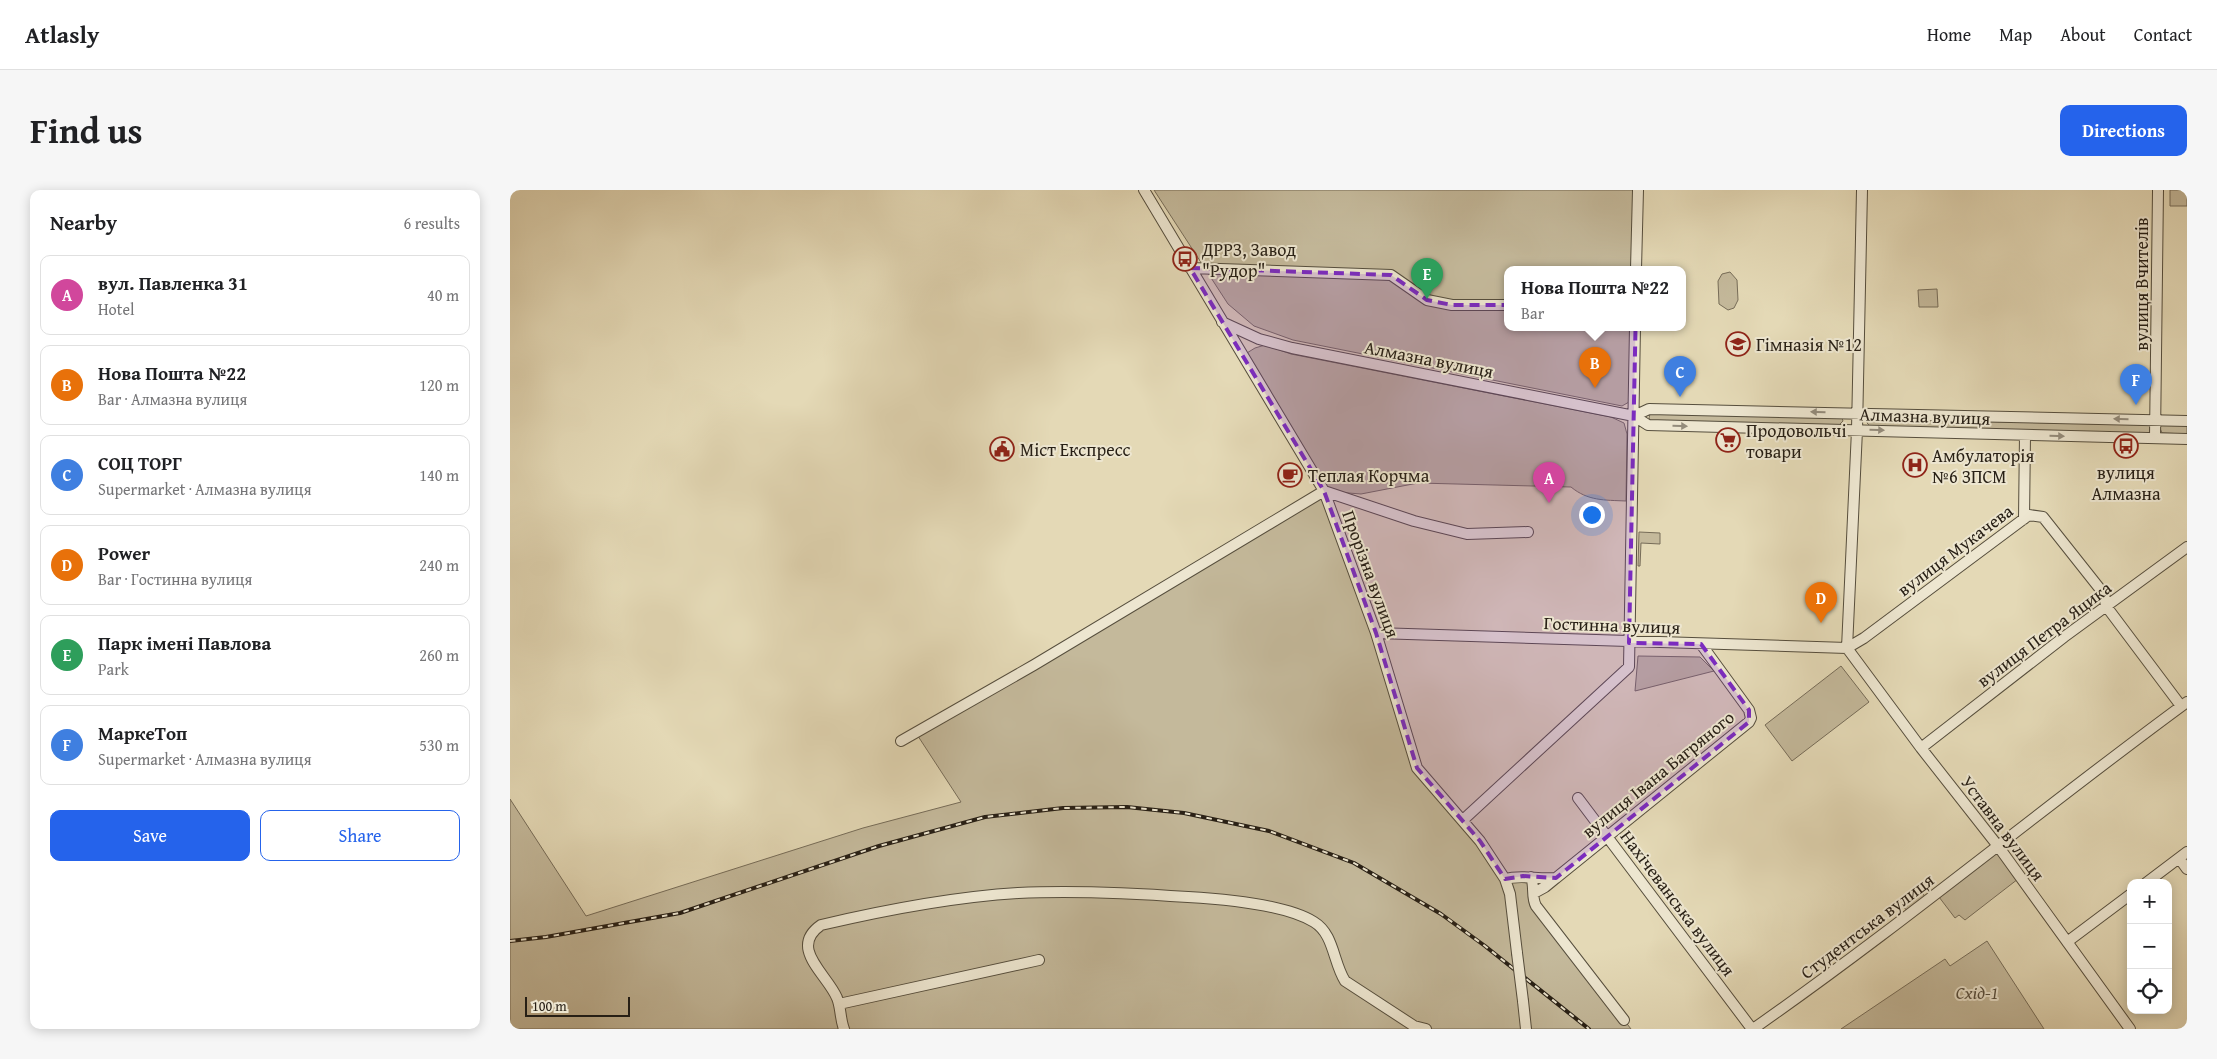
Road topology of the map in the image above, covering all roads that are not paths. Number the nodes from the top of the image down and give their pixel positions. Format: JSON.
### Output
{"nodes":[{"id":1,"x":1144,"y":190,"type":"edge"},
{"id":2,"x":1638,"y":190,"type":"edge"},
{"id":3,"x":1862,"y":190,"type":"edge"},
{"id":4,"x":2158,"y":190,"type":"edge"},
{"id":5,"x":1636,"y":266,"type":"edge"},
{"id":6,"x":1190,"y":268,"type":"junction"},
{"id":7,"x":1504,"y":305,"type":"edge"},
{"id":8,"x":1222,"y":322,"type":"junction"},
{"id":9,"x":1635,"y":331,"type":"edge"},
{"id":10,"x":1857,"y":413,"type":"junction"},
{"id":11,"x":1634,"y":416,"type":"junction"},
{"id":12,"x":2155,"y":420,"type":"junction"},
{"id":13,"x":2187,"y":421,"type":"edge"},
{"id":14,"x":1857,"y":430,"type":"junction"},
{"id":15,"x":2025,"y":435,"type":"junction"},
{"id":16,"x":2155,"y":438,"type":"junction"},
{"id":17,"x":2187,"y":439,"type":"edge"},
{"id":18,"x":1324,"y":491,"type":"junction"},
{"id":19,"x":2024,"y":519,"type":"junction"},
{"id":20,"x":1528,"y":532,"type":"dead end"},
{"id":21,"x":2187,"y":547,"type":"edge"},
{"id":22,"x":2106,"y":606,"type":"junction"},
{"id":23,"x":1376,"y":633,"type":"junction"},
{"id":24,"x":1629,"y":642,"type":"junction"},
{"id":25,"x":1701,"y":644,"type":"junction"},
{"id":26,"x":1847,"y":648,"type":"junction"},
{"id":27,"x":2184,"y":704,"type":"edge"},
{"id":28,"x":901,"y":741,"type":"dead end"},
{"id":29,"x":1921,"y":748,"type":"junction"},
{"id":30,"x":1578,"y":798,"type":"dead end"},
{"id":31,"x":1463,"y":820,"type":"junction"},
{"id":32,"x":1607,"y":835,"type":"junction"},
{"id":33,"x":1998,"y":846,"type":"junction"},
{"id":34,"x":2183,"y":855,"type":"edge"},
{"id":35,"x":2187,"y":869,"type":"edge"},
{"id":36,"x":1531,"y":877,"type":"junction"},
{"id":37,"x":1556,"y":878,"type":"junction"},
{"id":38,"x":1505,"y":879,"type":"junction"},
{"id":39,"x":2151,"y":879,"type":"edge"},
{"id":40,"x":1534,"y":893,"type":"junction"},
{"id":41,"x":2127,"y":897,"type":"edge"},
{"id":42,"x":2067,"y":942,"type":"junction"},
{"id":43,"x":1039,"y":960,"type":"dead end"},
{"id":44,"x":839,"y":1004,"type":"junction"},
{"id":45,"x":1624,"y":1020,"type":"dead end"},
{"id":46,"x":1413,"y":1028,"type":"edge"},
{"id":47,"x":844,"y":1029,"type":"edge"},
{"id":48,"x":1426,"y":1029,"type":"edge"},
{"id":49,"x":1526,"y":1029,"type":"edge"},
{"id":50,"x":1752,"y":1029,"type":"edge"},
{"id":51,"x":2130,"y":1029,"type":"edge"}],
"edges":[{"from":1,"to":6,"type":"street","name":"Прорізна вулиця"},
{"from":2,"to":5,"type":"street"},
{"from":3,"to":10,"type":"street"},
{"from":4,"to":12,"type":"street","name":"вулиця Вчителів"},
{"from":6,"to":7,"type":"street"},
{"from":6,"to":8,"type":"street","name":"Прорізна вулиця"},
{"from":8,"to":11,"type":"street","name":"Алмазна вулиця"},
{"from":8,"to":18,"type":"street","name":"Прорізна вулиця"},
{"from":9,"to":11,"type":"street"},
{"from":10,"to":11,"type":"street","name":"Алмазна вулиця","one_way":true},
{"from":12,"to":10,"type":"street","name":"Алмазна вулиця","one_way":true},
{"from":10,"to":14,"type":"street"},
{"from":11,"to":14,"type":"street","name":"Алмазна вулиця","one_way":true},
{"from":11,"to":24,"type":"street"},
{"from":12,"to":13,"type":"street","name":"Алмазна вулиця"},
{"from":12,"to":16,"type":"street","name":"вулиця Вчителів"},
{"from":14,"to":15,"type":"street","name":"Алмазна вулиця","one_way":true},
{"from":14,"to":26,"type":"street"},
{"from":15,"to":16,"type":"street","name":"Алмазна вулиця","one_way":true},
{"from":15,"to":19,"type":"street"},
{"from":16,"to":17,"type":"street","name":"Алмазна вулиця"},
{"from":18,"to":20,"type":"street"},
{"from":18,"to":23,"type":"street","name":"Прорізна вулиця"},
{"from":18,"to":28,"type":"street"},
{"from":19,"to":22,"type":"street","name":"вулиця Мукачева"},
{"from":19,"to":26,"type":"street","name":"вулиця Мукачева"},
{"from":21,"to":22,"type":"street","name":"вулиця Петра Яцика"},
{"from":22,"to":27,"type":"street"},
{"from":22,"to":29,"type":"street","name":"вулиця Петра Яцика"},
{"from":23,"to":24,"type":"street","name":"Гостинна вулиця"},
{"from":23,"to":31,"type":"street","name":"Прорізна вулиця"},
{"from":24,"to":25,"type":"street","name":"Гостинна вулиця"},
{"from":24,"to":31,"type":"street"},
{"from":25,"to":26,"type":"street","name":"Гостинна вулиця"},
{"from":25,"to":32,"type":"street","name":"вулиця Івана Багряного"},
{"from":26,"to":29,"type":"street","name":"Уставна вулиця"},
{"from":27,"to":33,"type":"street","name":"Студентська вулиця"},
{"from":29,"to":33,"type":"street","name":"Уставна вулиця"},
{"from":30,"to":32,"type":"street","name":"Нахічеванська вулиця"},
{"from":31,"to":38,"type":"street","name":"Прорізна вулиця"},
{"from":32,"to":37,"type":"street","name":"вулиця Івана Багряного"},
{"from":32,"to":50,"type":"street","name":"Нахічеванська вулиця"},
{"from":33,"to":42,"type":"street","name":"Уставна вулиця"},
{"from":33,"to":50,"type":"street","name":"Студентська вулиця"},
{"from":34,"to":35,"type":"street"},
{"from":34,"to":39,"type":"street"},
{"from":36,"to":37,"type":"street"},
{"from":36,"to":38,"type":"street"},
{"from":36,"to":40,"type":"street"},
{"from":37,"to":40,"type":"street","name":"вулиця Івана Багряного"},
{"from":38,"to":49,"type":"street","name":"Прорізна вулиця","bridge":true},
{"from":40,"to":45,"type":"street"},
{"from":41,"to":42,"type":"street"},
{"from":42,"to":51,"type":"street","name":"Уставна вулиця"},
{"from":43,"to":44,"type":"street"},
{"from":44,"to":46,"type":"street"},
{"from":44,"to":47,"type":"street"},
{"from":46,"to":48,"type":"street"}]}
